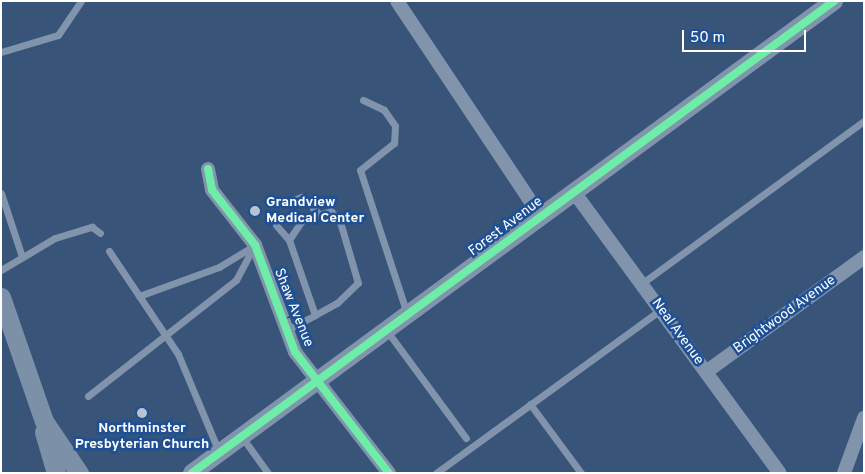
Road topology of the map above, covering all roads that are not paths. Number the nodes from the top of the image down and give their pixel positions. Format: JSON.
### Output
{"nodes":[{"id":1,"x":81,"y":1,"type":"edge"},
{"id":2,"x":397,"y":1,"type":"edge"},
{"id":3,"x":834,"y":1,"type":"edge"},
{"id":4,"x":1,"y":52,"type":"edge"},
{"id":5,"x":363,"y":100,"type":"dead end"},
{"id":6,"x":864,"y":120,"type":"edge"},
{"id":7,"x":208,"y":168,"type":"dead end"},
{"id":8,"x":574,"y":192,"type":"junction"},
{"id":9,"x":1,"y":193,"type":"edge"},
{"id":10,"x":296,"y":199,"type":"dead end"},
{"id":11,"x":317,"y":212,"type":"junction"},
{"id":12,"x":541,"y":218,"type":"junction"},
{"id":13,"x":276,"y":225,"type":"dead end"},
{"id":14,"x":100,"y":233,"type":"dead end"},
{"id":15,"x":289,"y":240,"type":"junction"},
{"id":16,"x":255,"y":245,"type":"junction"},
{"id":17,"x":109,"y":251,"type":"dead end"},
{"id":18,"x":864,"y":257,"type":"edge"},
{"id":19,"x":22,"y":258,"type":"junction"},
{"id":20,"x":1,"y":270,"type":"edge"},
{"id":21,"x":641,"y":284,"type":"junction"},
{"id":22,"x":139,"y":296,"type":"junction"},
{"id":23,"x":1,"y":297,"type":"edge"},
{"id":24,"x":660,"y":310,"type":"junction"},
{"id":25,"x":314,"y":315,"type":"junction"},
{"id":26,"x":407,"y":316,"type":"junction"},
{"id":27,"x":287,"y":330,"type":"junction"},
{"id":28,"x":387,"y":331,"type":"junction"},
{"id":29,"x":166,"y":336,"type":"junction"},
{"id":30,"x":706,"y":372,"type":"junction"},
{"id":31,"x":321,"y":379,"type":"junction"},
{"id":32,"x":88,"y":396,"type":"dead end"},
{"id":33,"x":37,"y":404,"type":"junction"},
{"id":34,"x":530,"y":404,"type":"junction"},
{"id":35,"x":864,"y":418,"type":"edge"},
{"id":36,"x":241,"y":436,"type":"junction"},
{"id":37,"x":466,"y":438,"type":"dead end"},
{"id":38,"x":219,"y":453,"type":"junction"},
{"id":39,"x":199,"y":471,"type":"edge"},
{"id":40,"x":56,"y":473,"type":"edge"},
{"id":41,"x":79,"y":473,"type":"edge"},
{"id":42,"x":268,"y":473,"type":"edge"},
{"id":43,"x":388,"y":473,"type":"edge"},
{"id":44,"x":436,"y":473,"type":"edge"},
{"id":45,"x":581,"y":473,"type":"edge"},
{"id":46,"x":780,"y":473,"type":"edge"},
{"id":47,"x":844,"y":473,"type":"edge"}],
"edges":[{"from":1,"to":4,"type":"lane"},
{"from":2,"to":12,"type":"street"},
{"from":3,"to":8,"type":"street","name":"Forest Avenue"},
{"from":5,"to":26,"type":"lane"},
{"from":6,"to":21,"type":"lane"},
{"from":7,"to":16,"type":"street","name":"Shaw Avenue"},
{"from":8,"to":12,"type":"street","name":"Forest Avenue"},
{"from":8,"to":21,"type":"street","name":"Neal Avenue"},
{"from":9,"to":19,"type":"lane"},
{"from":10,"to":11,"type":"lane"},
{"from":11,"to":15,"type":"lane"},
{"from":11,"to":25,"type":"lane"},
{"from":12,"to":26,"type":"street","name":"Forest Avenue"},
{"from":13,"to":15,"type":"lane"},
{"from":14,"to":19,"type":"lane"},
{"from":15,"to":25,"type":"lane"},
{"from":16,"to":22,"type":"lane"},
{"from":16,"to":27,"type":"street","name":"Shaw Avenue"},
{"from":16,"to":29,"type":"lane"},
{"from":17,"to":22,"type":"lane"},
{"from":18,"to":30,"type":"street","name":"Brightwood Avenue"},
{"from":19,"to":20,"type":"lane"},
{"from":21,"to":24,"type":"street","name":"Neal Avenue"},
{"from":22,"to":29,"type":"lane"},
{"from":23,"to":33,"type":"main road"},
{"from":24,"to":30,"type":"street","name":"Neal Avenue"},
{"from":24,"to":34,"type":"lane"},
{"from":25,"to":27,"type":"lane"},
{"from":26,"to":28,"type":"street","name":"Forest Avenue"},
{"from":27,"to":31,"type":"street","name":"Shaw Avenue"},
{"from":28,"to":31,"type":"street","name":"Forest Avenue"},
{"from":28,"to":37,"type":"lane"},
{"from":29,"to":32,"type":"lane"},
{"from":29,"to":38,"type":"lane"},
{"from":30,"to":46,"type":"street","name":"Neal Avenue"},
{"from":31,"to":36,"type":"street","name":"Forest Avenue"},
{"from":31,"to":43,"type":"street","name":"Shaw Avenue"},
{"from":33,"to":40,"type":"main road"},
{"from":33,"to":41,"type":"main road"},
{"from":34,"to":44,"type":"lane"},
{"from":34,"to":45,"type":"lane"},
{"from":35,"to":47,"type":"street"},
{"from":36,"to":38,"type":"street","name":"Forest Avenue"},
{"from":36,"to":42,"type":"lane"},
{"from":38,"to":39,"type":"street","name":"Forest Avenue"}]}
